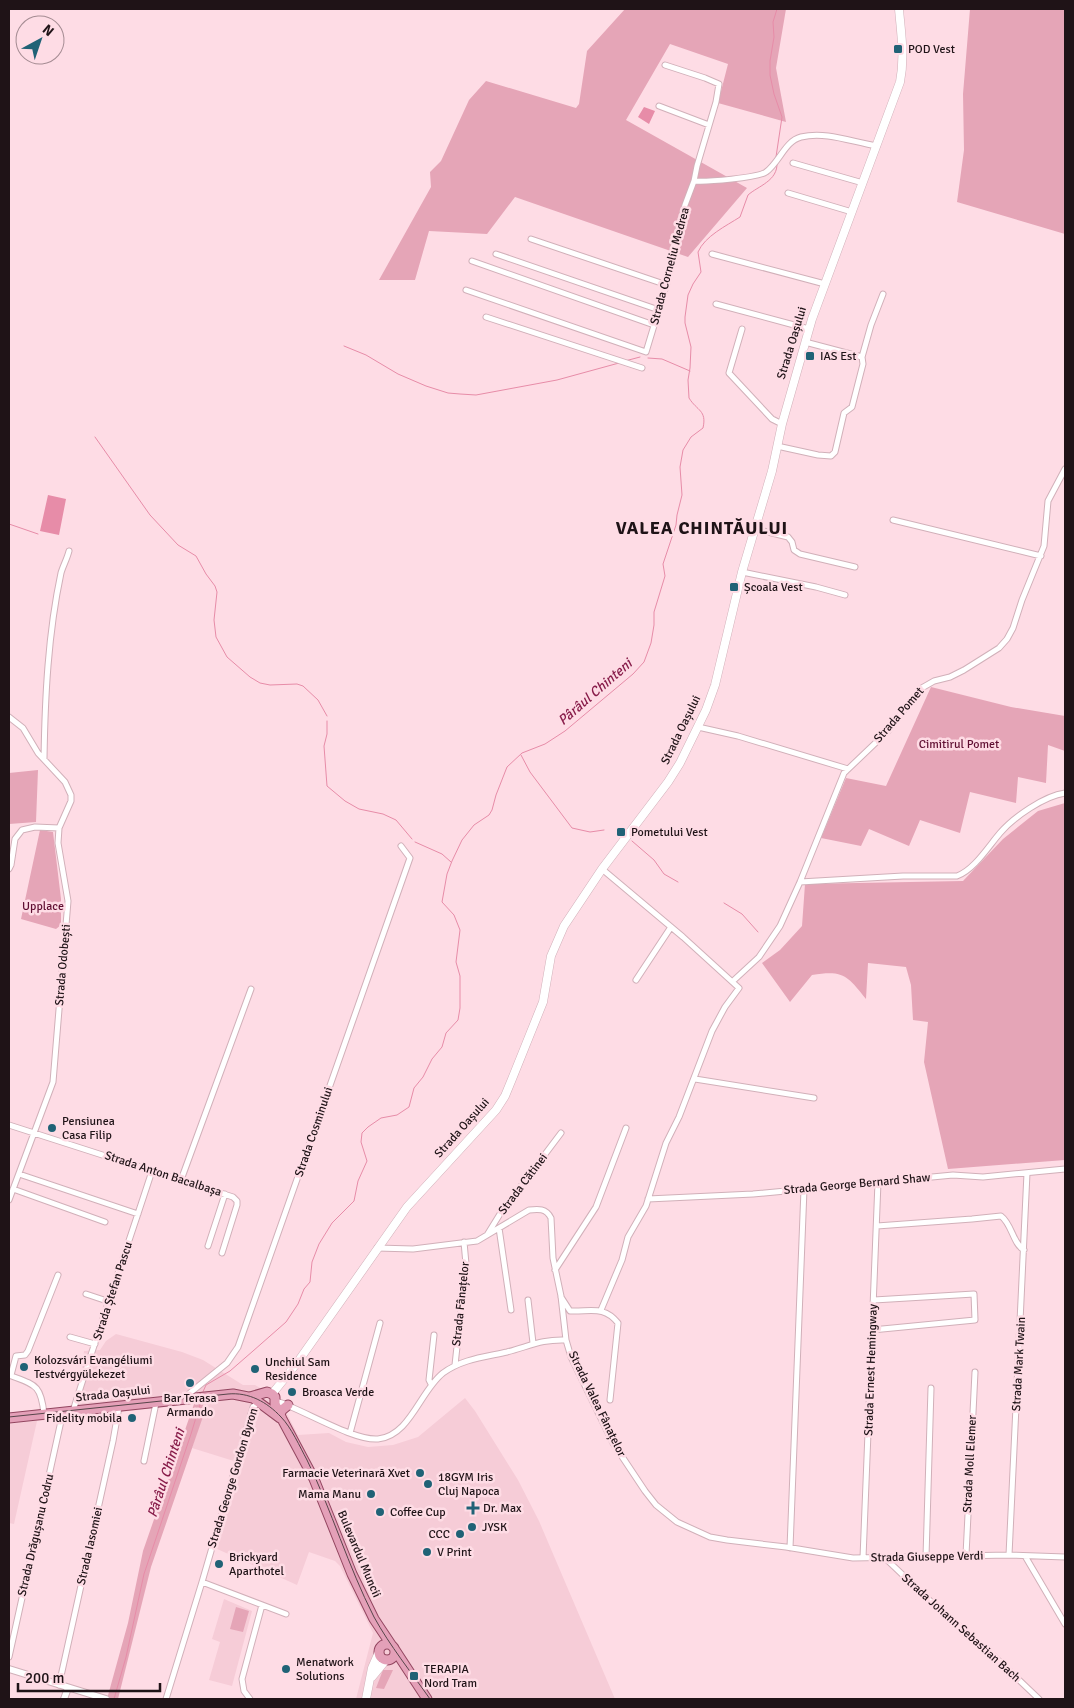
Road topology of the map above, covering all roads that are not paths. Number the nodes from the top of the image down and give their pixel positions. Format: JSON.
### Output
{"nodes":[{"id":1,"x":899,"y":9,"type":"edge"},
{"id":2,"x":665,"y":66,"type":"dead end"},
{"id":3,"x":659,"y":106,"type":"dead end"},
{"id":4,"x":708,"y":125,"type":"junction"},
{"id":5,"x":877,"y":146,"type":"junction"},
{"id":6,"x":793,"y":162,"type":"dead end"},
{"id":7,"x":694,"y":181,"type":"junction"},
{"id":8,"x":863,"y":183,"type":"junction"},
{"id":9,"x":788,"y":193,"type":"dead end"},
{"id":10,"x":852,"y":212,"type":"junction"},
{"id":11,"x":532,"y":239,"type":"dead end"},
{"id":12,"x":496,"y":254,"type":"dead end"},
{"id":13,"x":712,"y":254,"type":"dead end"},
{"id":14,"x":472,"y":261,"type":"dead end"},
{"id":15,"x":825,"y":284,"type":"junction"},
{"id":16,"x":667,"y":285,"type":"junction"},
{"id":17,"x":466,"y":290,"type":"dead end"},
{"id":18,"x":883,"y":294,"type":"dead end"},
{"id":19,"x":716,"y":304,"type":"dead end"},
{"id":20,"x":659,"y":310,"type":"junction"},
{"id":21,"x":486,"y":317,"type":"dead end"},
{"id":22,"x":654,"y":326,"type":"junction"},
{"id":23,"x":742,"y":329,"type":"dead end"},
{"id":24,"x":809,"y":329,"type":"junction"},
{"id":25,"x":805,"y":342,"type":"junction"},
{"id":26,"x":862,"y":357,"type":"junction"},
{"id":27,"x":642,"y":368,"type":"dead end"},
{"id":28,"x":782,"y":424,"type":"junction"},
{"id":29,"x":777,"y":446,"type":"junction"},
{"id":30,"x":1065,"y":469,"type":"edge"},
{"id":31,"x":893,"y":520,"type":"dead end"},
{"id":32,"x":755,"y":529,"type":"junction"},
{"id":33,"x":69,"y":552,"type":"dead end"},
{"id":34,"x":1041,"y":556,"type":"junction"},
{"id":35,"x":855,"y":567,"type":"dead end"},
{"id":36,"x":742,"y":572,"type":"junction"},
{"id":37,"x":845,"y":595,"type":"dead end"},
{"id":38,"x":9,"y":717,"type":"edge"},
{"id":39,"x":698,"y":727,"type":"junction"},
{"id":40,"x":44,"y":759,"type":"junction"},
{"id":41,"x":848,"y":769,"type":"junction"},
{"id":42,"x":1065,"y":794,"type":"edge"},
{"id":43,"x":58,"y":828,"type":"junction"},
{"id":44,"x":401,"y":846,"type":"dead end"},
{"id":45,"x":9,"y":869,"type":"edge"},
{"id":46,"x":602,"y":869,"type":"junction"},
{"id":47,"x":800,"y":882,"type":"junction"},
{"id":48,"x":672,"y":927,"type":"junction"},
{"id":49,"x":636,"y":980,"type":"dead end"},
{"id":50,"x":732,"y":981,"type":"junction"},
{"id":51,"x":251,"y":989,"type":"dead end"},
{"id":52,"x":695,"y":1079,"type":"junction"},
{"id":53,"x":814,"y":1098,"type":"dead end"},
{"id":54,"x":9,"y":1125,"type":"edge"},
{"id":55,"x":626,"y":1128,"type":"dead end"},
{"id":56,"x":561,"y":1133,"type":"dead end"},
{"id":57,"x":34,"y":1134,"type":"junction"},
{"id":58,"x":1065,"y":1169,"type":"edge"},
{"id":59,"x":152,"y":1171,"type":"junction"},
{"id":60,"x":1027,"y":1173,"type":"junction"},
{"id":61,"x":19,"y":1174,"type":"junction"},
{"id":62,"x":181,"y":1180,"type":"junction"},
{"id":63,"x":878,"y":1182,"type":"junction"},
{"id":64,"x":13,"y":1189,"type":"junction"},
{"id":65,"x":804,"y":1189,"type":"junction"},
{"id":66,"x":225,"y":1194,"type":"junction"},
{"id":67,"x":648,"y":1199,"type":"junction"},
{"id":68,"x":9,"y":1200,"type":"edge"},
{"id":69,"x":138,"y":1214,"type":"junction"},
{"id":70,"x":105,"y":1222,"type":"dead end"},
{"id":71,"x":876,"y":1226,"type":"junction"},
{"id":72,"x":499,"y":1228,"type":"junction"},
{"id":73,"x":486,"y":1236,"type":"junction"},
{"id":74,"x":464,"y":1242,"type":"junction"},
{"id":75,"x":208,"y":1246,"type":"dead end"},
{"id":76,"x":377,"y":1248,"type":"junction"},
{"id":77,"x":1024,"y":1250,"type":"junction"},
{"id":78,"x":222,"y":1253,"type":"dead end"},
{"id":79,"x":555,"y":1270,"type":"junction"},
{"id":80,"x":58,"y":1276,"type":"dead end"},
{"id":81,"x":86,"y":1294,"type":"dead end"},
{"id":82,"x":560,"y":1296,"type":"junction"},
{"id":83,"x":528,"y":1300,"type":"dead end"},
{"id":84,"x":874,"y":1300,"type":"junction"},
{"id":85,"x":110,"y":1302,"type":"junction"},
{"id":86,"x":511,"y":1310,"type":"dead end"},
{"id":87,"x":600,"y":1310,"type":"junction"},
{"id":88,"x":380,"y":1323,"type":"dead end"},
{"id":89,"x":872,"y":1330,"type":"junction"},
{"id":90,"x":434,"y":1335,"type":"dead end"},
{"id":91,"x":70,"y":1337,"type":"dead end"},
{"id":92,"x":566,"y":1340,"type":"junction"},
{"id":93,"x":533,"y":1343,"type":"junction"},
{"id":94,"x":95,"y":1344,"type":"junction"},
{"id":95,"x":455,"y":1365,"type":"junction"},
{"id":96,"x":975,"y":1372,"type":"dead end"},
{"id":97,"x":10,"y":1375,"type":"edge"},
{"id":98,"x":431,"y":1384,"type":"junction"},
{"id":99,"x":931,"y":1388,"type":"dead end"},
{"id":100,"x":187,"y":1399,"type":"junction"},
{"id":101,"x":610,"y":1400,"type":"dead end"},
{"id":102,"x":269,"y":1401,"type":"junction"},
{"id":103,"x":156,"y":1402,"type":"junction"},
{"id":104,"x":288,"y":1405,"type":"junction"},
{"id":105,"x":119,"y":1406,"type":"junction"},
{"id":106,"x":74,"y":1411,"type":"junction"},
{"id":107,"x":63,"y":1412,"type":"junction"},
{"id":108,"x":44,"y":1414,"type":"junction"},
{"id":109,"x":281,"y":1417,"type":"junction"},
{"id":110,"x":9,"y":1418,"type":"edge"},
{"id":111,"x":350,"y":1433,"type":"junction"},
{"id":112,"x":144,"y":1462,"type":"dead end"},
{"id":113,"x":790,"y":1548,"type":"junction"},
{"id":114,"x":1009,"y":1555,"type":"junction"},
{"id":115,"x":966,"y":1556,"type":"junction"},
{"id":116,"x":1025,"y":1556,"type":"junction"},
{"id":117,"x":926,"y":1557,"type":"junction"},
{"id":118,"x":1065,"y":1557,"type":"edge"},
{"id":119,"x":863,"y":1558,"type":"junction"},
{"id":120,"x":884,"y":1558,"type":"junction"},
{"id":121,"x":202,"y":1582,"type":"junction"},
{"id":122,"x":262,"y":1605,"type":"junction"},
{"id":123,"x":286,"y":1614,"type":"dead end"},
{"id":124,"x":374,"y":1619,"type":"junction"},
{"id":125,"x":1065,"y":1624,"type":"edge"},
{"id":126,"x":393,"y":1648,"type":"junction"},
{"id":127,"x":380,"y":1651,"type":"junction"},
{"id":128,"x":9,"y":1657,"type":"edge"},
{"id":129,"x":387,"y":1660,"type":"junction"},
{"id":130,"x":9,"y":1669,"type":"edge"},
{"id":131,"x":408,"y":1671,"type":"junction"},
{"id":132,"x":371,"y":1678,"type":"junction"},
{"id":133,"x":59,"y":1685,"type":"junction"},
{"id":134,"x":68,"y":1688,"type":"junction"},
{"id":135,"x":64,"y":1699,"type":"edge"},
{"id":136,"x":106,"y":1699,"type":"edge"},
{"id":137,"x":166,"y":1699,"type":"edge"},
{"id":138,"x":250,"y":1699,"type":"edge"},
{"id":139,"x":366,"y":1699,"type":"edge"},
{"id":140,"x":427,"y":1699,"type":"edge"},
{"id":141,"x":1038,"y":1699,"type":"edge"}],
"edges":[{"from":1,"to":5,"type":"main road","name":"Strada Oașului"},
{"from":2,"to":4,"type":"street","name":"Strada Corneliu Medrea"},
{"from":3,"to":4,"type":"street"},
{"from":4,"to":7,"type":"street","name":"Strada Corneliu Medrea"},
{"from":5,"to":7,"type":"street"},
{"from":5,"to":8,"type":"main road","name":"Strada Oașului"},
{"from":6,"to":8,"type":"street"},
{"from":7,"to":16,"type":"street","name":"Strada Corneliu Medrea"},
{"from":8,"to":10,"type":"main road","name":"Strada Oașului"},
{"from":9,"to":10,"type":"street"},
{"from":10,"to":15,"type":"main road","name":"Strada Oașului"},
{"from":11,"to":16,"type":"street"},
{"from":12,"to":20,"type":"street"},
{"from":13,"to":15,"type":"street"},
{"from":14,"to":22,"type":"street"},
{"from":15,"to":24,"type":"main road","name":"Strada Oașului"},
{"from":16,"to":20,"type":"street","name":"Strada Corneliu Medrea"},
{"from":17,"to":22,"type":"street","name":"Strada Corneliu Medrea"},
{"from":18,"to":26,"type":"street"},
{"from":19,"to":24,"type":"street"},
{"from":20,"to":22,"type":"street","name":"Strada Corneliu Medrea"},
{"from":21,"to":27,"type":"street"},
{"from":23,"to":28,"type":"street"},
{"from":24,"to":25,"type":"main road","name":"Strada Oașului"},
{"from":25,"to":26,"type":"street"},
{"from":25,"to":28,"type":"main road","name":"Strada Oașului"},
{"from":26,"to":29,"type":"street"},
{"from":28,"to":29,"type":"main road","name":"Strada Oașului"},
{"from":29,"to":32,"type":"main road","name":"Strada Oașului"},
{"from":30,"to":34,"type":"street","name":"Strada Pomet"},
{"from":31,"to":34,"type":"street"},
{"from":32,"to":35,"type":"street"},
{"from":32,"to":36,"type":"main road","name":"Strada Oașului"},
{"from":33,"to":40,"type":"street"},
{"from":34,"to":41,"type":"street","name":"Strada Pomet"},
{"from":36,"to":37,"type":"street"},
{"from":36,"to":39,"type":"main road","name":"Strada Oașului"},
{"from":38,"to":40,"type":"street","name":"Strada Odobești"},
{"from":39,"to":41,"type":"street"},
{"from":39,"to":46,"type":"main road","name":"Strada Oașului"},
{"from":40,"to":43,"type":"street","name":"Strada Odobești"},
{"from":41,"to":47,"type":"street","name":"Strada Pomet"},
{"from":42,"to":47,"type":"street"},
{"from":43,"to":45,"type":"street"},
{"from":43,"to":57,"type":"street","name":"Strada Odobești"},
{"from":44,"to":100,"type":"street","name":"Strada Cosminului"},
{"from":46,"to":48,"type":"street"},
{"from":46,"to":76,"type":"main road","name":"Strada Oașului"},
{"from":47,"to":50,"type":"street","name":"Strada Pomet"},
{"from":48,"to":49,"type":"street"},
{"from":48,"to":50,"type":"street"},
{"from":50,"to":52,"type":"street"},
{"from":51,"to":62,"type":"street"},
{"from":52,"to":53,"type":"street"},
{"from":52,"to":67,"type":"street"},
{"from":54,"to":57,"type":"street","name":"Strada Anton Bacalbașa"},
{"from":55,"to":79,"type":"street"},
{"from":56,"to":73,"type":"street","name":"Strada Cătinei"},
{"from":57,"to":59,"type":"street","name":"Strada Anton Bacalbașa"},
{"from":57,"to":61,"type":"street","name":"Strada Odobești"},
{"from":58,"to":60,"type":"street","name":"Strada George Bernard Shaw"},
{"from":59,"to":62,"type":"street","name":"Strada Anton Bacalbașa"},
{"from":59,"to":69,"type":"street","name":"Strada Ștefan Pascu"},
{"from":60,"to":63,"type":"street","name":"Strada George Bernard Shaw"},
{"from":60,"to":77,"type":"street","name":"Strada Mark Twain"},
{"from":61,"to":64,"type":"street","name":"Strada Odobești"},
{"from":61,"to":69,"type":"street"},
{"from":62,"to":66,"type":"street","name":"Strada Anton Bacalbașa"},
{"from":63,"to":65,"type":"street","name":"Strada George Bernard Shaw"},
{"from":63,"to":71,"type":"street","name":"Strada Ernest Hemingway"},
{"from":64,"to":68,"type":"street","name":"Strada Odobești"},
{"from":64,"to":70,"type":"street"},
{"from":65,"to":67,"type":"street","name":"Strada George Bernard Shaw"},
{"from":65,"to":113,"type":"street"},
{"from":66,"to":75,"type":"street"},
{"from":66,"to":78,"type":"street","name":"Strada Anton Bacalbașa"},
{"from":67,"to":87,"type":"street"},
{"from":69,"to":85,"type":"street","name":"Strada Ștefan Pascu"},
{"from":71,"to":77,"type":"street"},
{"from":71,"to":84,"type":"street","name":"Strada Ernest Hemingway"},
{"from":72,"to":73,"type":"street","name":"Strada Valea Fânațelor"},
{"from":72,"to":79,"type":"street","name":"Strada Valea Fânațelor"},
{"from":72,"to":86,"type":"street"},
{"from":73,"to":74,"type":"street","name":"Strada Valea Fânațelor"},
{"from":74,"to":76,"type":"street","name":"Strada Valea Fânațelor"},
{"from":74,"to":95,"type":"street","name":"Strada Fânațelor"},
{"from":76,"to":102,"type":"main road","name":"Strada Oașului"},
{"from":77,"to":114,"type":"street","name":"Strada Mark Twain"},
{"from":79,"to":82,"type":"street","name":"Strada Valea Fânațelor"},
{"from":80,"to":97,"type":"street"},
{"from":81,"to":85,"type":"street"},
{"from":82,"to":87,"type":"street"},
{"from":82,"to":92,"type":"street","name":"Strada Valea Fânațelor"},
{"from":83,"to":93,"type":"street"},
{"from":84,"to":89,"type":"street","name":"Strada Ernest Hemingway"},
{"from":84,"to":89,"type":"street"},
{"from":85,"to":94,"type":"street","name":"Strada Ștefan Pascu"},
{"from":87,"to":101,"type":"street"},
{"from":88,"to":111,"type":"street"},
{"from":89,"to":119,"type":"street","name":"Strada Ernest Hemingway"},
{"from":90,"to":98,"type":"street"},
{"from":91,"to":94,"type":"street"},
{"from":92,"to":93,"type":"street","name":"Strada Fânațelor"},
{"from":92,"to":113,"type":"street","name":"Strada Valea Fânațelor"},
{"from":93,"to":95,"type":"street","name":"Strada Fânațelor"},
{"from":94,"to":106,"type":"street","name":"Strada Ștefan Pascu"},
{"from":95,"to":98,"type":"street","name":"Strada Fânațelor"},
{"from":96,"to":115,"type":"street","name":"Strada Moll Elemer"},
{"from":97,"to":108,"type":"street"},
{"from":98,"to":111,"type":"street","name":"Strada Fânațelor"},
{"from":99,"to":117,"type":"street"},
{"from":100,"to":102,"type":"main road","name":"Strada Oașului"},
{"from":100,"to":103,"type":"main road","name":"Strada Oașului"},
{"from":102,"to":104,"type":"street","name":"Strada Fânațelor"},
{"from":102,"to":109,"type":"main road","name":"Bulevardul Muncii"},
{"from":102,"to":121,"type":"street","name":"Strada George Gordon Byron"},
{"from":103,"to":105,"type":"main road","name":"Strada Oașului"},
{"from":103,"to":112,"type":"street"},
{"from":104,"to":109,"type":"main road"},
{"from":104,"to":111,"type":"street","name":"Strada Fânațelor"},
{"from":105,"to":106,"type":"main road","name":"Strada Oașului"},
{"from":105,"to":133,"type":"street","name":"Strada Iasomiei"},
{"from":106,"to":107,"type":"main road","name":"Strada Oașului"},
{"from":107,"to":108,"type":"main road","name":"Strada Oașului"},
{"from":107,"to":128,"type":"street","name":"Strada Drăgușanu Codru"},
{"from":108,"to":110,"type":"main road","name":"Strada Oașului"},
{"from":109,"to":124,"type":"main road","name":"Bulevardul Muncii"},
{"from":113,"to":119,"type":"street","name":"Strada Giuseppe Verdi"},
{"from":114,"to":115,"type":"street","name":"Strada Giuseppe Verdi"},
{"from":114,"to":116,"type":"street","name":"Strada Giuseppe Verdi"},
{"from":115,"to":117,"type":"street","name":"Strada Giuseppe Verdi"},
{"from":116,"to":118,"type":"street","name":"Strada Giuseppe Verdi"},
{"from":116,"to":125,"type":"street"},
{"from":117,"to":120,"type":"street","name":"Strada Giuseppe Verdi"},
{"from":119,"to":120,"type":"street","name":"Strada Giuseppe Verdi"},
{"from":120,"to":141,"type":"street","name":"Strada Johann Sebastian Bach"},
{"from":121,"to":122,"type":"street"},
{"from":121,"to":137,"type":"street","name":"Strada George Gordon Byron"},
{"from":122,"to":123,"type":"street"},
{"from":122,"to":138,"type":"street"},
{"from":124,"to":126,"type":"main road","name":"Bulevardul Muncii"},
{"from":124,"to":127,"type":"main road","name":"Bulevardul Muncii"},
{"from":126,"to":127,"type":"main road"},
{"from":126,"to":129,"type":"main road"},
{"from":126,"to":131,"type":"main road","name":"Bulevardul Muncii"},
{"from":127,"to":129,"type":"main road"},
{"from":127,"to":132,"type":"main road"},
{"from":129,"to":131,"type":"main road","name":"Bulevardul Muncii"},
{"from":129,"to":132,"type":"main road"},
{"from":130,"to":133,"type":"street"},
{"from":131,"to":140,"type":"main road","name":"Bulevardul Muncii"},
{"from":132,"to":139,"type":"main road"},
{"from":133,"to":134,"type":"street"},
{"from":134,"to":135,"type":"street"},
{"from":134,"to":136,"type":"street"}]}
